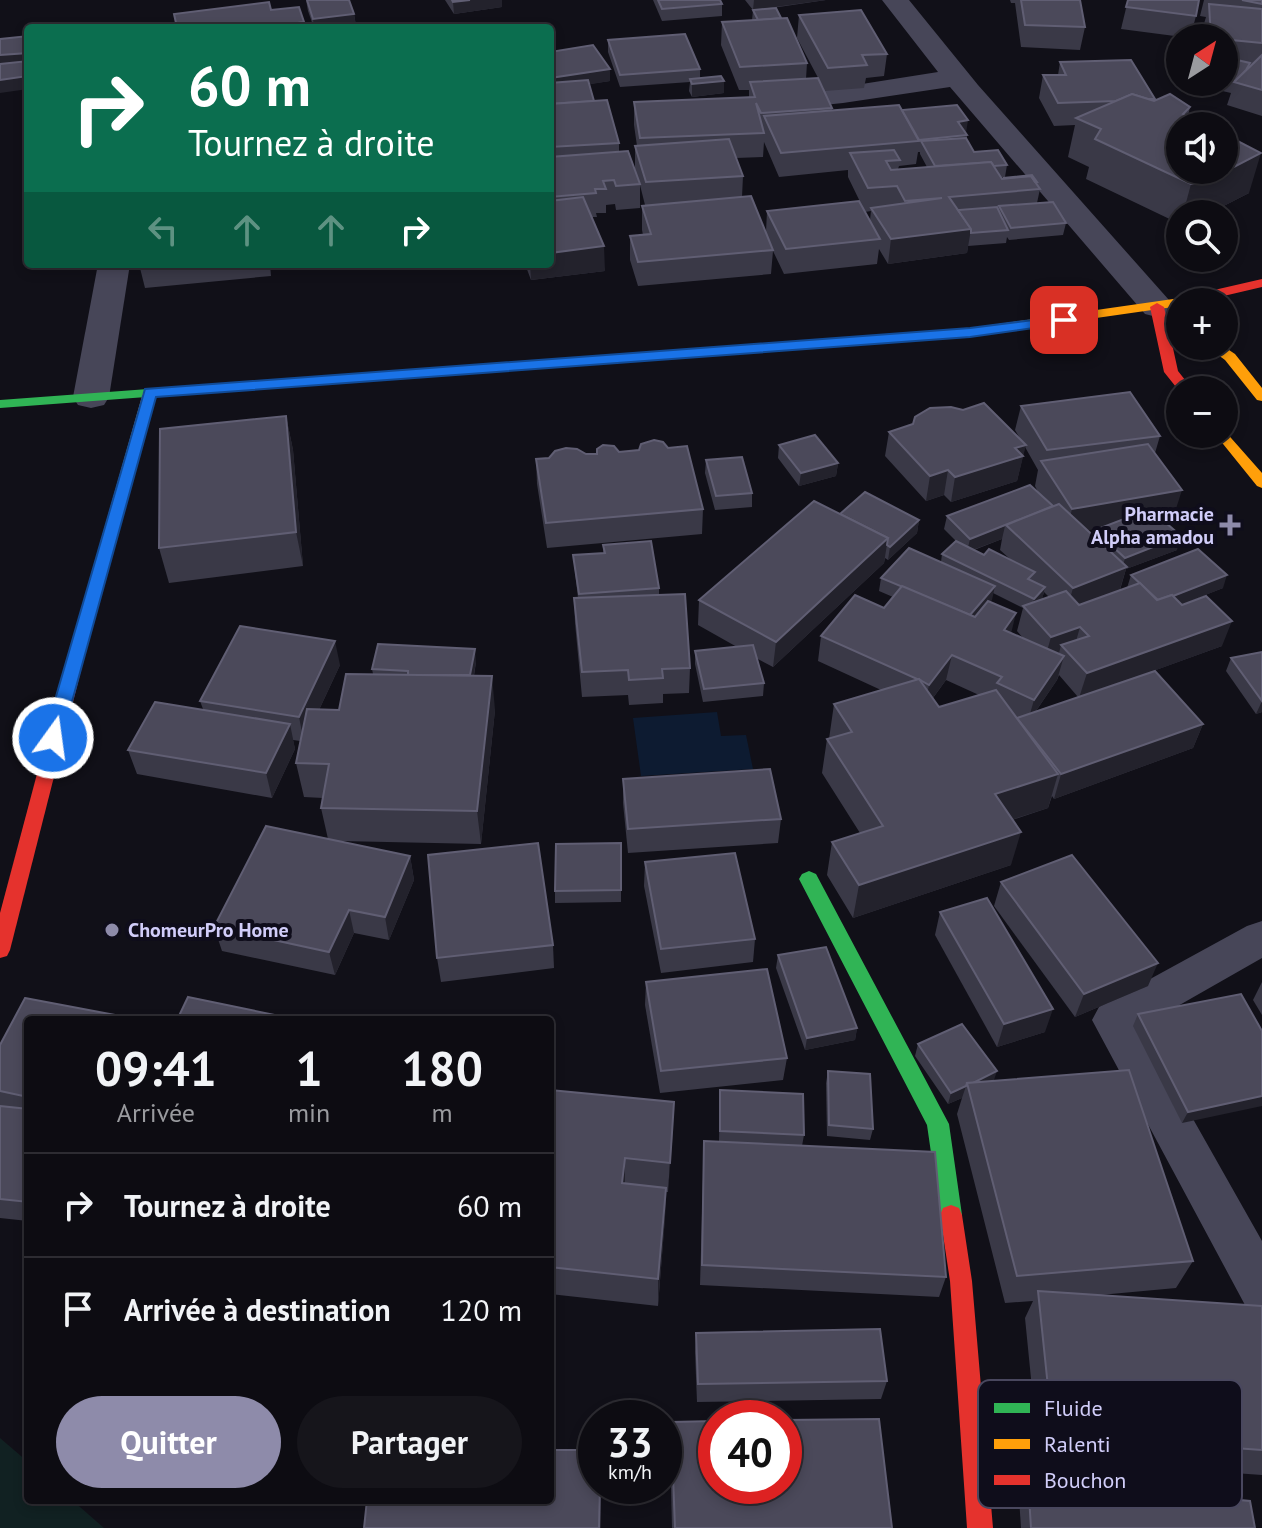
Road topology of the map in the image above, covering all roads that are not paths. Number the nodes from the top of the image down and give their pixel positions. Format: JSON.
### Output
{"nodes":[{"id":1,"x":895,"y":0,"type":"edge"},
{"id":2,"x":958,"y":77,"type":"junction"},
{"id":3,"x":740,"y":104,"type":"edge"},
{"id":4,"x":113,"y":268,"type":"edge"},
{"id":5,"x":1262,"y":283,"type":"edge"},
{"id":6,"x":1238,"y":290,"type":"edge"},
{"id":7,"x":1166,"y":300,"type":"edge"},
{"id":8,"x":1166,"y":310,"type":"edge"},
{"id":9,"x":1232,"y":360,"type":"edge"},
{"id":10,"x":150,"y":393,"type":"junction"},
{"id":11,"x":91,"y":397,"type":"junction"},
{"id":12,"x":1262,"y":397,"type":"edge"},
{"id":13,"x":0,"y":404,"type":"edge"},
{"id":14,"x":1233,"y":448,"type":"edge"},
{"id":15,"x":1262,"y":483,"type":"edge"},
{"id":16,"x":809,"y":879,"type":"dead end"},
{"id":17,"x":1262,"y":938,"type":"edge"},
{"id":18,"x":0,"y":950,"type":"edge"},
{"id":19,"x":1262,"y":1288,"type":"edge"},
{"id":20,"x":978,"y":1502,"type":"edge"},
{"id":21,"x":978,"y":1508,"type":"edge"},
{"id":22,"x":980,"y":1528,"type":"edge"}],
"edges":[{"from":1,"to":2,"type":"street"},
{"from":2,"to":3,"type":"street"},
{"from":2,"to":7,"type":"street"},
{"from":4,"to":11,"type":"street"},
{"from":5,"to":6,"type":"main road"},
{"from":8,"to":10,"type":"main road"},
{"from":9,"to":12,"type":"main road"},
{"from":10,"to":11,"type":"main road"},
{"from":10,"to":18,"type":"main road"},
{"from":11,"to":13,"type":"main road"},
{"from":14,"to":15,"type":"main road"},
{"from":16,"to":20,"type":"main road"},
{"from":17,"to":19,"type":"lane"},
{"from":21,"to":22,"type":"main road"}]}
